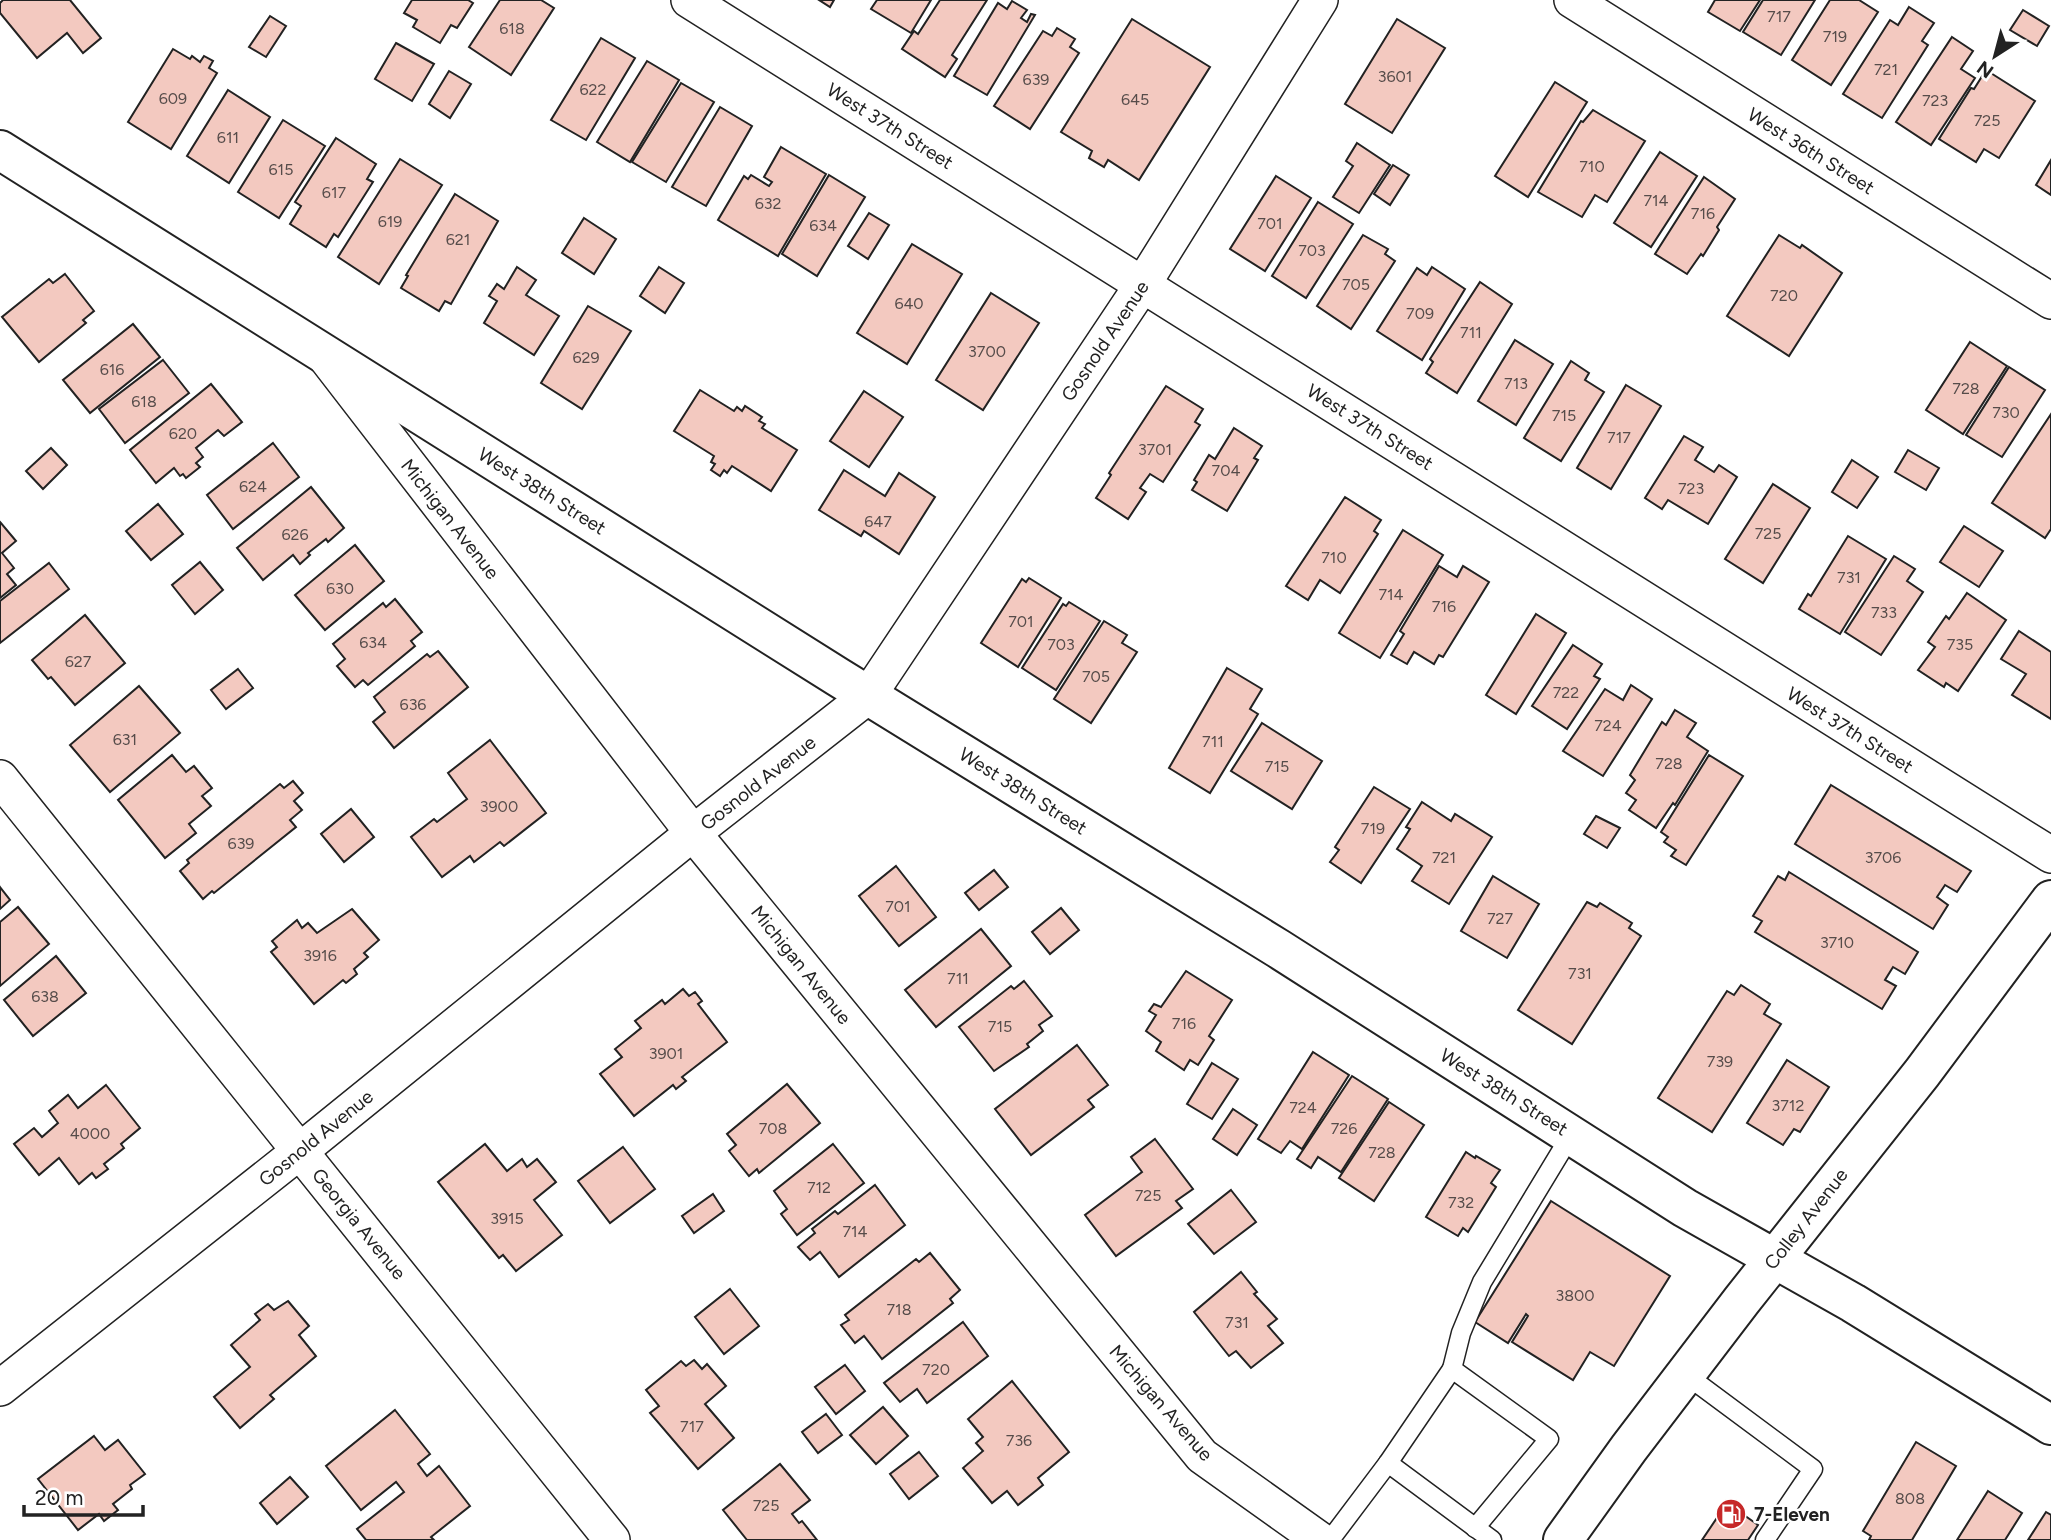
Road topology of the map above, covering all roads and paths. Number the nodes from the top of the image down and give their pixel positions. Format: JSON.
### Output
{"nodes":[{"id":1,"x":689,"y":0,"type":"edge"},
{"id":2,"x":1320,"y":0,"type":"edge"},
{"id":3,"x":1572,"y":0,"type":"edge"},
{"id":4,"x":0,"y":150,"type":"edge"},
{"id":5,"x":1143,"y":284,"type":"junction"},
{"id":6,"x":2051,"y":302,"type":"edge"},
{"id":7,"x":321,"y":351,"type":"junction"},
{"id":8,"x":869,"y":696,"type":"junction"},
{"id":9,"x":0,"y":778,"type":"edge"},
{"id":10,"x":693,"y":833,"type":"junction"},
{"id":11,"x":2051,"y":855,"type":"edge"},
{"id":12,"x":2051,"y":900,"type":"edge"},
{"id":13,"x":1571,"y":1135,"type":"junction"},
{"id":14,"x":300,"y":1151,"type":"junction"},
{"id":15,"x":1774,"y":1259,"type":"junction"},
{"id":16,"x":1452,"y":1369,"type":"junction"},
{"id":17,"x":1685,"y":1374,"type":"junction"},
{"id":18,"x":0,"y":1388,"type":"edge"},
{"id":19,"x":2051,"y":1425,"type":"edge"},
{"id":20,"x":1388,"y":1463,"type":"junction"},
{"id":21,"x":1475,"y":1528,"type":"junction"},
{"id":22,"x":612,"y":1540,"type":"edge"},
{"id":23,"x":1320,"y":1540,"type":"edge"},
{"id":24,"x":1330,"y":1540,"type":"edge"},
{"id":25,"x":1492,"y":1540,"type":"edge"},
{"id":26,"x":1563,"y":1540,"type":"edge"},
{"id":27,"x":1765,"y":1540,"type":"edge"}],
"edges":[{"from":1,"to":5,"type":"street","name":"West 37th Street"},
{"from":2,"to":5,"type":"street","name":"Gosnold Avenue"},
{"from":3,"to":6,"type":"street","name":"West 36th Street"},
{"from":4,"to":7,"type":"main road","name":"West 38th Street"},
{"from":5,"to":8,"type":"street","name":"Gosnold Avenue"},
{"from":5,"to":11,"type":"street","name":"West 37th Street"},
{"from":7,"to":8,"type":"main road","name":"West 38th Street"},
{"from":7,"to":10,"type":"street","name":"Michigan Avenue"},
{"from":8,"to":10,"type":"street","name":"Gosnold Avenue"},
{"from":8,"to":13,"type":"main road","name":"West 38th Street"},
{"from":9,"to":14,"type":"street","name":"Georgia Avenue"},
{"from":10,"to":14,"type":"street","name":"Gosnold Avenue"},
{"from":10,"to":23,"type":"street","name":"Michigan Avenue"},
{"from":12,"to":15,"type":"main road","name":"Colley Avenue"},
{"from":13,"to":15,"type":"main road","name":"West 38th Street"},
{"from":13,"to":16,"type":"lane"},
{"from":14,"to":18,"type":"street","name":"Gosnold Avenue"},
{"from":14,"to":22,"type":"street","name":"Georgia Avenue"},
{"from":15,"to":17,"type":"main road","name":"Colley Avenue"},
{"from":15,"to":19,"type":"main road","name":"West 38th Street"},
{"from":16,"to":20,"type":"lane"},
{"from":16,"to":21,"type":"lane"},
{"from":17,"to":26,"type":"main road","name":"Colley Avenue"},
{"from":17,"to":27,"type":"lane"},
{"from":20,"to":21,"type":"lane"},
{"from":20,"to":24,"type":"lane"},
{"from":21,"to":25,"type":"lane"}]}
